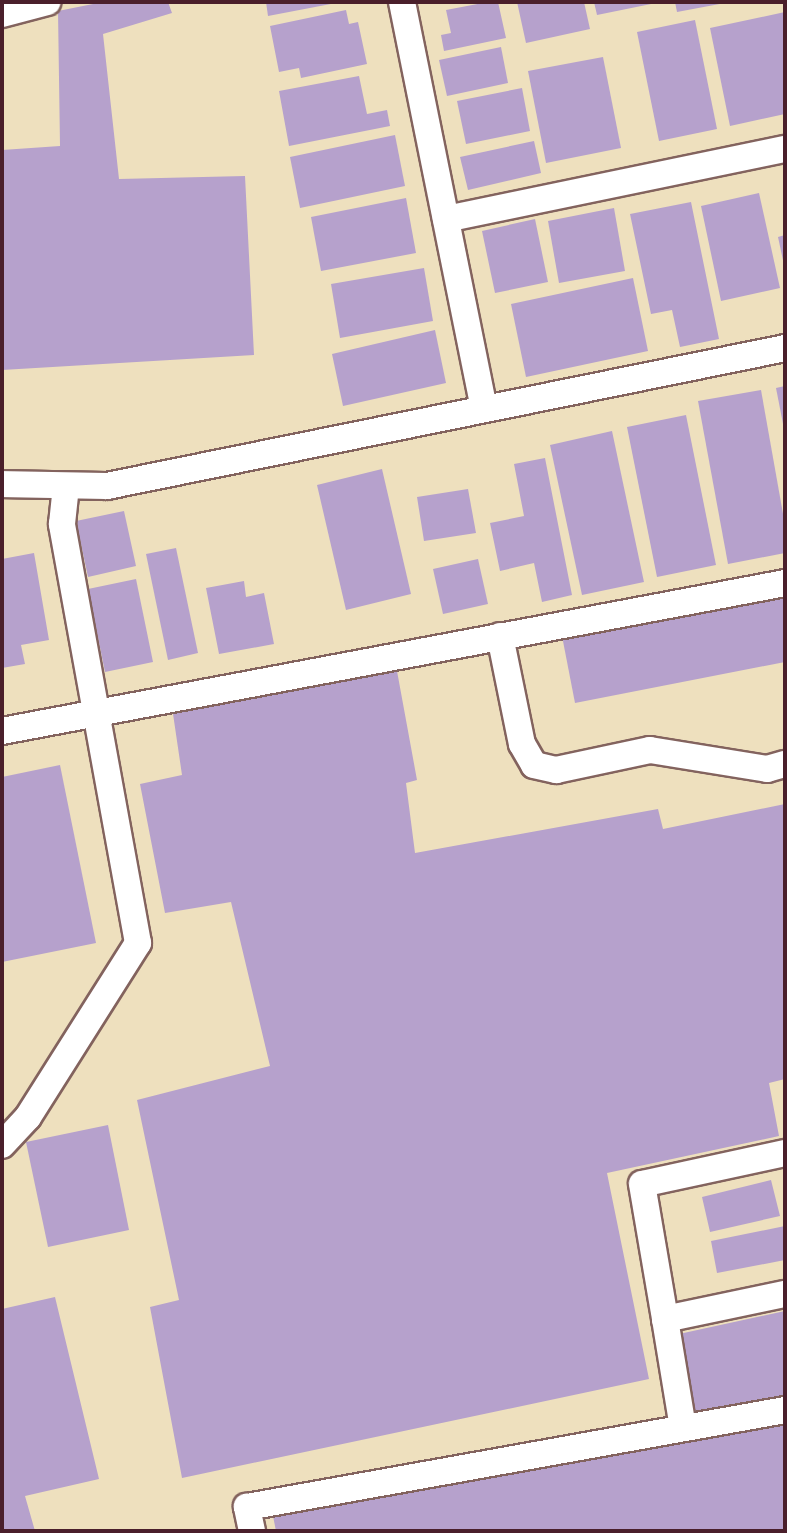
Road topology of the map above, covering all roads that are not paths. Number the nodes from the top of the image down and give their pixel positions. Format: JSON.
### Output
{"nodes":[{"id":1,"x":47,"y":2,"type":"edge"},
{"id":2,"x":402,"y":2,"type":"edge"},
{"id":3,"x":2,"y":14,"type":"edge"},
{"id":4,"x":785,"y":149,"type":"edge"},
{"id":5,"x":446,"y":219,"type":"junction"},
{"id":6,"x":785,"y":348,"type":"edge"},
{"id":7,"x":484,"y":409,"type":"junction"},
{"id":8,"x":2,"y":484,"type":"edge"},
{"id":9,"x":66,"y":486,"type":"junction"},
{"id":10,"x":785,"y":583,"type":"edge"},
{"id":11,"x":500,"y":636,"type":"junction"},
{"id":12,"x":93,"y":712,"type":"junction"},
{"id":13,"x":2,"y":731,"type":"edge"},
{"id":14,"x":785,"y":764,"type":"edge"},
{"id":15,"x":2,"y":1145,"type":"edge"},
{"id":16,"x":785,"y":1153,"type":"edge"},
{"id":17,"x":785,"y":1294,"type":"edge"},
{"id":18,"x":665,"y":1319,"type":"junction"},
{"id":19,"x":785,"y":1410,"type":"edge"},
{"id":20,"x":683,"y":1428,"type":"junction"},
{"id":21,"x":251,"y":1531,"type":"edge"}],
"edges":[{"from":1,"to":3,"type":"street"},
{"from":2,"to":5,"type":"street"},
{"from":4,"to":5,"type":"street"},
{"from":5,"to":7,"type":"street"},
{"from":6,"to":7,"type":"street"},
{"from":7,"to":9,"type":"street"},
{"from":8,"to":9,"type":"street"},
{"from":9,"to":12,"type":"street"},
{"from":10,"to":11,"type":"street"},
{"from":11,"to":12,"type":"street"},
{"from":11,"to":14,"type":"street"},
{"from":12,"to":13,"type":"street"},
{"from":12,"to":15,"type":"street"},
{"from":16,"to":18,"type":"street"},
{"from":17,"to":18,"type":"street"},
{"from":18,"to":20,"type":"street"},
{"from":19,"to":20,"type":"street"},
{"from":20,"to":21,"type":"street"}]}
